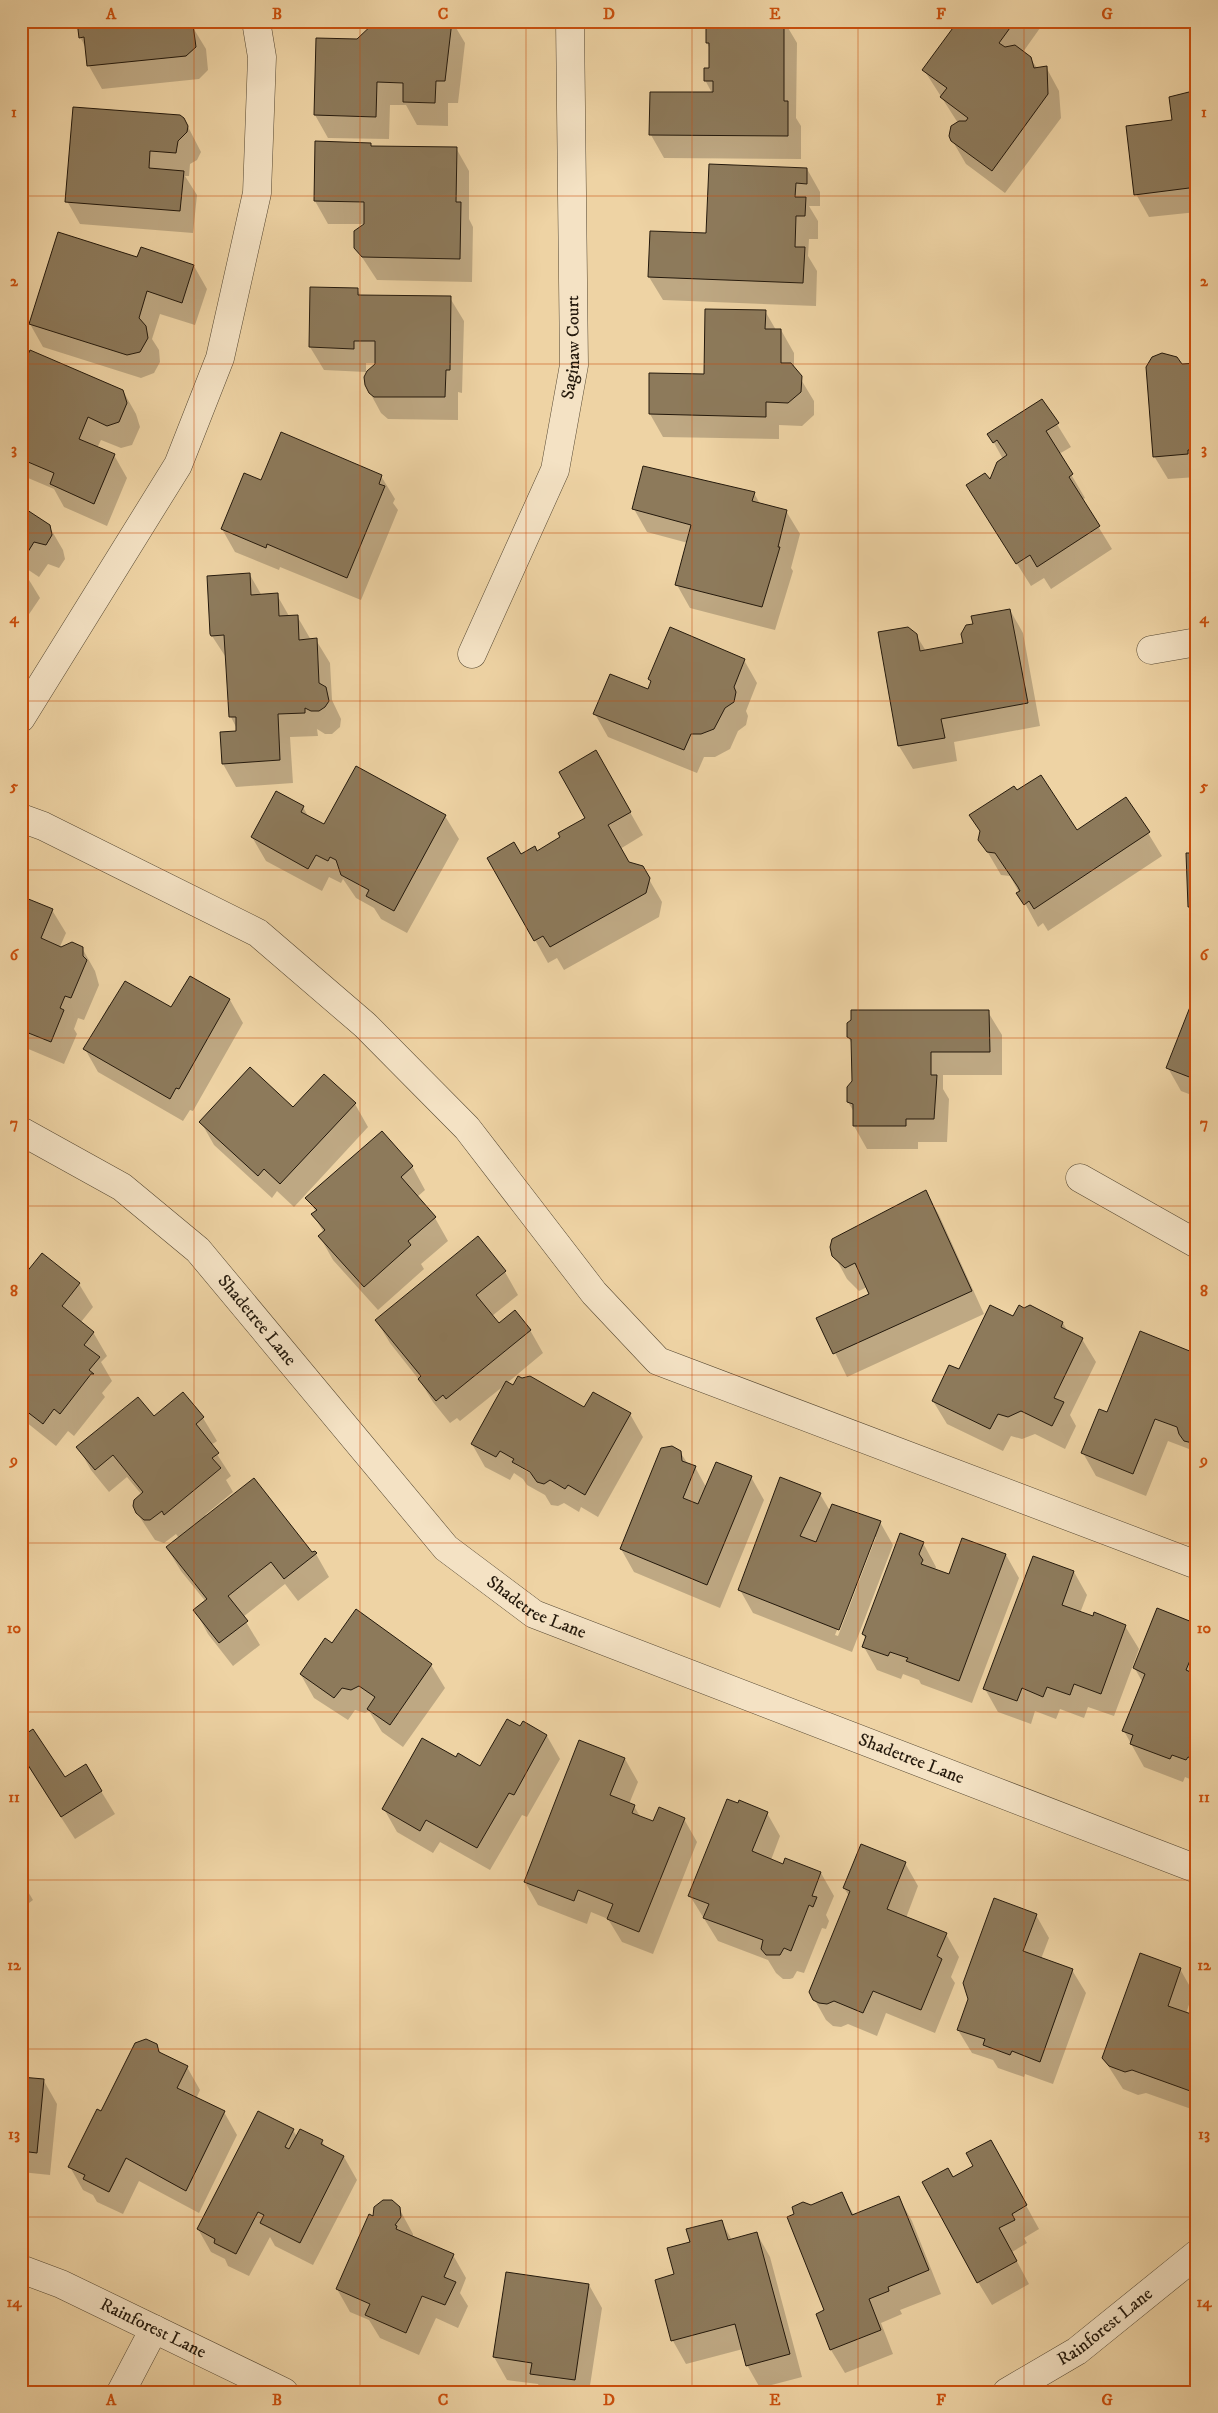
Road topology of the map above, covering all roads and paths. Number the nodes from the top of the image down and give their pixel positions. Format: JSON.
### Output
{"nodes":[{"id":1,"x":256,"y":21,"type":"edge"},
{"id":2,"x":570,"y":21,"type":"edge"},
{"id":3,"x":1197,"y":642,"type":"edge"},
{"id":4,"x":1151,"y":650,"type":"dead end"},
{"id":5,"x":472,"y":654,"type":"dead end"},
{"id":6,"x":21,"y":718,"type":"edge"},
{"id":7,"x":21,"y":818,"type":"edge"},
{"id":8,"x":21,"y":1131,"type":"edge"},
{"id":9,"x":1080,"y":1178,"type":"dead end"},
{"id":10,"x":1197,"y":1244,"type":"edge"},
{"id":11,"x":1197,"y":1565,"type":"edge"},
{"id":12,"x":1197,"y":1869,"type":"edge"},
{"id":13,"x":1197,"y":2254,"type":"edge"},
{"id":14,"x":21,"y":2270,"type":"edge"},
{"id":15,"x":154,"y":2329,"type":"junction"},
{"id":16,"x":121,"y":2392,"type":"edge"},
{"id":17,"x":284,"y":2392,"type":"edge"},
{"id":18,"x":1007,"y":2392,"type":"edge"}],
"edges":[{"from":1,"to":6,"type":"street"},
{"from":2,"to":5,"type":"street","name":"Saginaw Court"},
{"from":3,"to":4,"type":"street"},
{"from":7,"to":11,"type":"street"},
{"from":8,"to":12,"type":"street","name":"Shadetree Lane"},
{"from":9,"to":10,"type":"street"},
{"from":13,"to":18,"type":"street","name":"Rainforest Lane"},
{"from":14,"to":15,"type":"street","name":"Rainforest Lane"},
{"from":15,"to":16,"type":"street"},
{"from":15,"to":17,"type":"street","name":"Rainforest Lane"}]}
